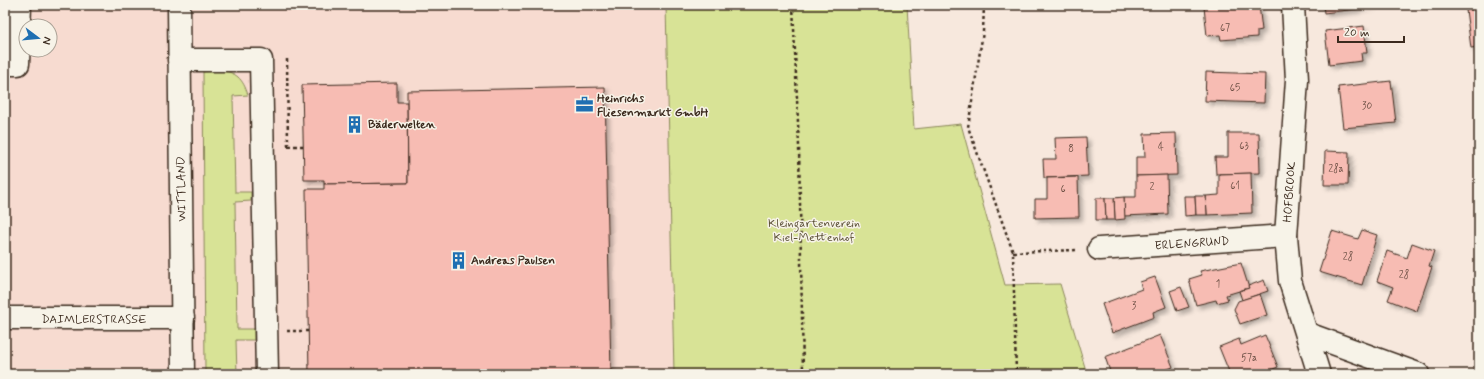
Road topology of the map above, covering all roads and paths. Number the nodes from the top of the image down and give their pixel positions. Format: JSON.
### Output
{"nodes":[{"id":1,"x":20,"y":5,"type":"edge"},
{"id":2,"x":179,"y":5,"type":"edge"},
{"id":3,"x":793,"y":5,"type":"edge"},
{"id":4,"x":984,"y":5,"type":"edge"},
{"id":5,"x":1293,"y":5,"type":"edge"},
{"id":6,"x":287,"y":59,"type":"dead end"},
{"id":7,"x":179,"y":60,"type":"junction"},
{"id":8,"x":5,"y":64,"type":"edge"},
{"id":9,"x":304,"y":146,"type":"dead end"},
{"id":10,"x":1286,"y":236,"type":"junction"},
{"id":11,"x":1098,"y":249,"type":"joint"},
{"id":12,"x":1013,"y":252,"type":"junction"},
{"id":13,"x":5,"y":318,"type":"edge"},
{"id":14,"x":183,"y":318,"type":"junction"},
{"id":15,"x":1308,"y":334,"type":"junction"},
{"id":16,"x":183,"y":374,"type":"edge"},
{"id":17,"x":267,"y":374,"type":"edge"},
{"id":18,"x":803,"y":374,"type":"edge"},
{"id":19,"x":1016,"y":374,"type":"edge"},
{"id":20,"x":1319,"y":374,"type":"edge"},
{"id":21,"x":1418,"y":374,"type":"edge"}],
"edges":[{"from":1,"to":8,"type":"street"},
{"from":2,"to":7,"type":"street","name":"WITTLAND"},
{"from":3,"to":18,"type":"path"},
{"from":4,"to":12,"type":"path"},
{"from":5,"to":10,"type":"street","name":"HOFBROOK"},
{"from":6,"to":9,"type":"path"},
{"from":7,"to":14,"type":"street","name":"WITTLAND"},
{"from":7,"to":17,"type":"street"},
{"from":10,"to":11,"type":"street","name":"ERLENGRUND"},
{"from":10,"to":15,"type":"street","name":"HOFBROOK"},
{"from":11,"to":12,"type":"path"},
{"from":12,"to":19,"type":"path"},
{"from":13,"to":14,"type":"street","name":"DAIMLERSTRASSE"},
{"from":14,"to":16,"type":"street","name":"WITTLAND"},
{"from":15,"to":20,"type":"street","name":"HOFBROOK"},
{"from":15,"to":21,"type":"street"}]}
